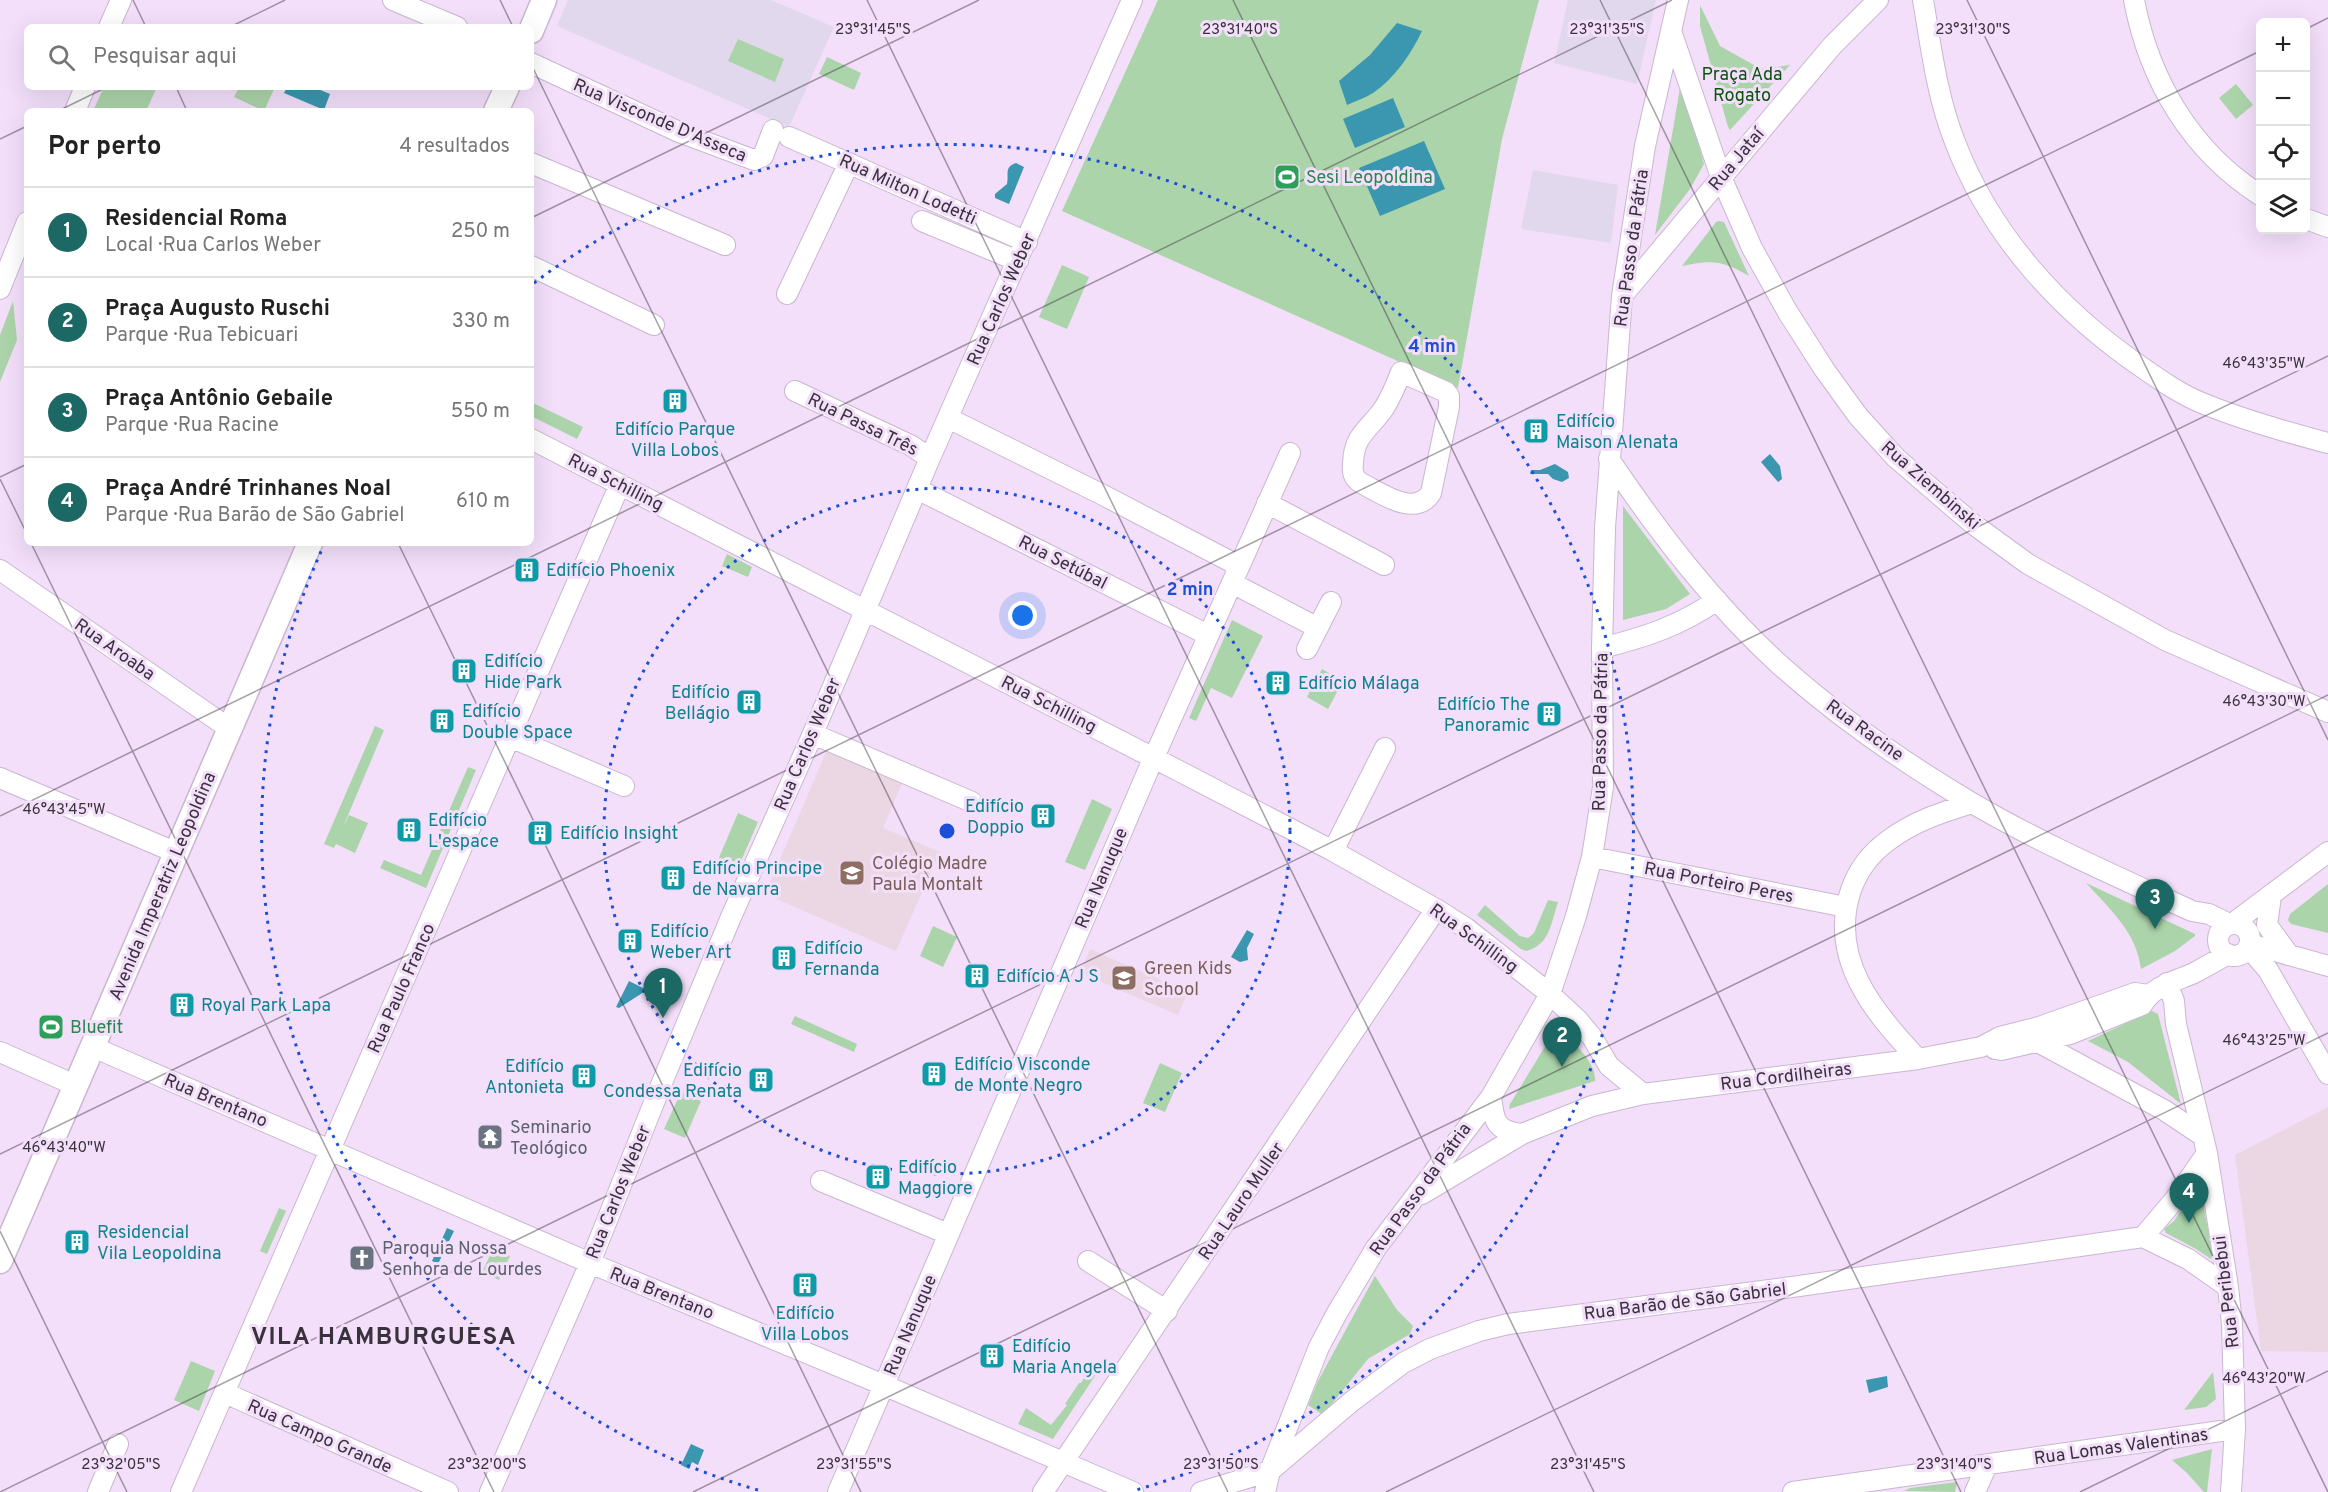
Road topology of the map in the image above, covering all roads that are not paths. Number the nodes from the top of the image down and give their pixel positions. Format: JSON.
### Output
{"nodes":[{"id":1,"x":121,"y":0,"type":"edge"},
{"id":2,"x":393,"y":0,"type":"edge"},
{"id":3,"x":544,"y":0,"type":"edge"},
{"id":4,"x":1132,"y":0,"type":"edge"},
{"id":5,"x":1678,"y":0,"type":"edge"},
{"id":6,"x":1878,"y":0,"type":"edge"},
{"id":7,"x":1923,"y":0,"type":"edge"},
{"id":8,"x":2134,"y":0,"type":"edge"},
{"id":9,"x":110,"y":24,"type":"edge"},
{"id":10,"x":450,"y":24,"type":"edge"},
{"id":11,"x":534,"y":24,"type":"edge"},
{"id":12,"x":1671,"y":31,"type":"junction"},
{"id":13,"x":534,"y":64,"type":"edge"},
{"id":14,"x":83,"y":90,"type":"edge"},
{"id":15,"x":506,"y":90,"type":"edge"},
{"id":16,"x":76,"y":108,"type":"edge"},
{"id":17,"x":497,"y":108,"type":"edge"},
{"id":18,"x":781,"y":134,"type":"joint"},
{"id":19,"x":849,"y":163,"type":"junction"},
{"id":20,"x":534,"y":164,"type":"edge"},
{"id":21,"x":1720,"y":177,"type":"junction"},
{"id":22,"x":2256,"y":192,"type":"edge"},
{"id":23,"x":2310,"y":220,"type":"edge"},
{"id":24,"x":922,"y":221,"type":"dead end"},
{"id":25,"x":2328,"y":227,"type":"edge"},
{"id":26,"x":24,"y":229,"type":"edge"},
{"id":27,"x":1027,"y":242,"type":"junction"},
{"id":28,"x":724,"y":245,"type":"dead end"},
{"id":29,"x":1018,"y":261,"type":"junction"},
{"id":30,"x":534,"y":267,"type":"edge"},
{"id":31,"x":0,"y":289,"type":"edge"},
{"id":32,"x":787,"y":294,"type":"dead end"},
{"id":33,"x":1622,"y":296,"type":"junction"},
{"id":34,"x":654,"y":325,"type":"dead end"},
{"id":35,"x":795,"y":391,"type":"dead end"},
{"id":36,"x":948,"y":418,"type":"junction"},
{"id":37,"x":1361,"y":433,"type":"joint"},
{"id":38,"x":534,"y":441,"type":"edge"},
{"id":39,"x":2328,"y":443,"type":"edge"},
{"id":40,"x":1290,"y":453,"type":"dead end"},
{"id":41,"x":930,"y":458,"type":"junction"},
{"id":42,"x":1609,"y":459,"type":"junction"},
{"id":43,"x":620,"y":484,"type":"junction"},
{"id":44,"x":917,"y":489,"type":"junction"},
{"id":45,"x":1267,"y":503,"type":"junction"},
{"id":46,"x":309,"y":546,"type":"edge"},
{"id":47,"x":1384,"y":565,"type":"dead end"},
{"id":48,"x":0,"y":570,"type":"edge"},
{"id":49,"x":1235,"y":574,"type":"junction"},
{"id":50,"x":1717,"y":600,"type":"junction"},
{"id":51,"x":1331,"y":602,"type":"dead end"},
{"id":52,"x":865,"y":609,"type":"junction"},
{"id":53,"x":1318,"y":628,"type":"junction"},
{"id":54,"x":1208,"y":635,"type":"junction"},
{"id":55,"x":1602,"y":648,"type":"junction"},
{"id":56,"x":1307,"y":649,"type":"dead end"},
{"id":57,"x":2328,"y":712,"type":"edge"},
{"id":58,"x":230,"y":729,"type":"junction"},
{"id":59,"x":813,"y":734,"type":"junction"},
{"id":60,"x":510,"y":737,"type":"junction"},
{"id":61,"x":1385,"y":748,"type":"dead end"},
{"id":62,"x":1154,"y":758,"type":"junction"},
{"id":63,"x":0,"y":778,"type":"edge"},
{"id":64,"x":624,"y":786,"type":"dead end"},
{"id":65,"x":972,"y":802,"type":"dead end"},
{"id":66,"x":1972,"y":803,"type":"junction"},
{"id":67,"x":1333,"y":851,"type":"junction"},
{"id":68,"x":2328,"y":852,"type":"edge"},
{"id":69,"x":177,"y":854,"type":"junction"},
{"id":70,"x":1592,"y":857,"type":"junction"},
{"id":71,"x":2271,"y":897,"type":"junction"},
{"id":72,"x":1846,"y":907,"type":"junction"},
{"id":73,"x":1436,"y":909,"type":"junction"},
{"id":74,"x":2233,"y":941,"type":"junction"},
{"id":75,"x":2289,"y":955,"type":"junction"},
{"id":76,"x":2328,"y":966,"type":"edge"},
{"id":77,"x":2160,"y":987,"type":"junction"},
{"id":78,"x":1550,"y":994,"type":"junction"},
{"id":79,"x":2070,"y":1034,"type":"junction"},
{"id":80,"x":2038,"y":1042,"type":"junction"},
{"id":81,"x":93,"y":1047,"type":"junction"},
{"id":82,"x":1981,"y":1047,"type":"junction"},
{"id":83,"x":0,"y":1053,"type":"edge"},
{"id":84,"x":1918,"y":1059,"type":"junction"},
{"id":85,"x":2073,"y":1059,"type":"junction"},
{"id":86,"x":1609,"y":1066,"type":"junction"},
{"id":87,"x":2328,"y":1074,"type":"edge"},
{"id":88,"x":77,"y":1086,"type":"junction"},
{"id":89,"x":1643,"y":1094,"type":"junction"},
{"id":90,"x":1491,"y":1096,"type":"junction"},
{"id":91,"x":1592,"y":1107,"type":"junction"},
{"id":92,"x":1522,"y":1134,"type":"junction"},
{"id":93,"x":2205,"y":1144,"type":"junction"},
{"id":94,"x":331,"y":1150,"type":"junction"},
{"id":95,"x":821,"y":1181,"type":"dead end"},
{"id":96,"x":1412,"y":1200,"type":"junction"},
{"id":97,"x":948,"y":1234,"type":"junction"},
{"id":98,"x":2143,"y":1237,"type":"junction"},
{"id":99,"x":0,"y":1261,"type":"edge"},
{"id":100,"x":1088,"y":1261,"type":"dead end"},
{"id":101,"x":590,"y":1263,"type":"junction"},
{"id":102,"x":2228,"y":1287,"type":"junction"},
{"id":103,"x":1167,"y":1311,"type":"junction"},
{"id":104,"x":885,"y":1385,"type":"junction"},
{"id":105,"x":225,"y":1393,"type":"junction"},
{"id":106,"x":2235,"y":1429,"type":"junction"},
{"id":107,"x":118,"y":1444,"type":"dead end"},
{"id":108,"x":1063,"y":1462,"type":"junction"},
{"id":109,"x":1987,"y":1465,"type":"junction"},
{"id":110,"x":1270,"y":1471,"type":"junction"},
{"id":111,"x":1847,"y":1484,"type":"junction"},
{"id":112,"x":98,"y":1492,"type":"edge"},
{"id":113,"x":181,"y":1492,"type":"edge"},
{"id":114,"x":448,"y":1492,"type":"edge"},
{"id":115,"x":490,"y":1492,"type":"edge"},
{"id":116,"x":838,"y":1492,"type":"edge"},
{"id":117,"x":1043,"y":1492,"type":"edge"},
{"id":118,"x":1133,"y":1492,"type":"edge"},
{"id":119,"x":1202,"y":1492,"type":"edge"},
{"id":120,"x":1265,"y":1492,"type":"edge"},
{"id":121,"x":1793,"y":1492,"type":"edge"},
{"id":122,"x":1866,"y":1492,"type":"edge"},
{"id":123,"x":1975,"y":1492,"type":"edge"},
{"id":124,"x":2231,"y":1492,"type":"edge"}],
"edges":[{"from":1,"to":9,"type":"street"},
{"from":2,"to":10,"type":"street"},
{"from":3,"to":11,"type":"main road"},
{"from":4,"to":27,"type":"street","name":"Rua Carlos Weber"},
{"from":5,"to":12,"type":"street","name":"Rua Passo da Pátria"},
{"from":6,"to":21,"type":"street","name":"Rua Jataí"},
{"from":7,"to":39,"type":"street"},
{"from":8,"to":22,"type":"street"},
{"from":12,"to":21,"type":"street","name":"Rua Ziembinski"},
{"from":12,"to":33,"type":"street","name":"Rua Passo da Pátria"},
{"from":13,"to":18,"type":"street","name":"Rua Visconde D'Asseca"},
{"from":14,"to":16,"type":"street"},
{"from":15,"to":17,"type":"main road"},
{"from":18,"to":19,"type":"street","name":"Rua Milton Lodetti"},
{"from":19,"to":27,"type":"street","name":"Rua Milton Lodetti"},
{"from":19,"to":32,"type":"street"},
{"from":20,"to":28,"type":"street"},
{"from":21,"to":33,"type":"street","name":"Rua Jataí"},
{"from":21,"to":57,"type":"street","name":"Rua Ziembinski"},
{"from":23,"to":25,"type":"street"},
{"from":24,"to":29,"type":"street"},
{"from":26,"to":31,"type":"street"},
{"from":27,"to":29,"type":"street","name":"Rua Carlos Weber"},
{"from":29,"to":36,"type":"street","name":"Rua Carlos Weber"},
{"from":30,"to":34,"type":"street"},
{"from":33,"to":42,"type":"street","name":"Rua Passo da Pátria"},
{"from":35,"to":41,"type":"street","name":"Rua Passa Três"},
{"from":36,"to":41,"type":"street","name":"Rua Carlos Weber"},
{"from":36,"to":49,"type":"street"},
{"from":37,"to":37,"type":"street"},
{"from":38,"to":43,"type":"street","name":"Rua Schilling"},
{"from":40,"to":45,"type":"street","name":"Rua Nanuque"},
{"from":41,"to":44,"type":"street","name":"Rua Carlos Weber"},
{"from":42,"to":50,"type":"street","name":"Rua Racine"},
{"from":42,"to":55,"type":"street","name":"Rua Passo da Pátria"},
{"from":43,"to":52,"type":"street","name":"Rua Schilling"},
{"from":43,"to":60,"type":"street","name":"Rua Paulo Franco"},
{"from":44,"to":52,"type":"street","name":"Rua Carlos Weber"},
{"from":44,"to":54,"type":"street","name":"Rua Setúbal"},
{"from":45,"to":47,"type":"street"},
{"from":45,"to":49,"type":"street","name":"Rua Nanuque"},
{"from":46,"to":58,"type":"main road","name":"Avenida Imperatriz Leopoldina"},
{"from":48,"to":58,"type":"street","name":"Rua Aroaba"},
{"from":49,"to":53,"type":"street"},
{"from":49,"to":54,"type":"street","name":"Rua Nanuque"},
{"from":50,"to":55,"type":"street"},
{"from":50,"to":66,"type":"street","name":"Rua Racine"},
{"from":51,"to":53,"type":"street"},
{"from":52,"to":59,"type":"street","name":"Rua Carlos Weber"},
{"from":52,"to":62,"type":"street","name":"Rua Schilling"},
{"from":53,"to":56,"type":"street"},
{"from":54,"to":62,"type":"street","name":"Rua Nanuque"},
{"from":55,"to":70,"type":"street","name":"Rua Passo da Pátria"},
{"from":58,"to":69,"type":"main road","name":"Avenida Imperatriz Leopoldina"},
{"from":59,"to":65,"type":"street"},
{"from":59,"to":101,"type":"street","name":"Rua Carlos Weber"},
{"from":60,"to":64,"type":"street"},
{"from":60,"to":94,"type":"street","name":"Rua Paulo Franco"},
{"from":61,"to":67,"type":"street"},
{"from":62,"to":67,"type":"street","name":"Rua Schilling"},
{"from":62,"to":97,"type":"street","name":"Rua Nanuque"},
{"from":63,"to":69,"type":"street"},
{"from":66,"to":72,"type":"street"},
{"from":66,"to":74,"type":"street","name":"Rua Racine"},
{"from":67,"to":73,"type":"street","name":"Rua Schilling"},
{"from":68,"to":71,"type":"street","name":"Rua Cordilheiras"},
{"from":69,"to":81,"type":"main road","name":"Avenida Imperatriz Leopoldina"},
{"from":70,"to":72,"type":"street","name":"Rua Porteiro Peres"},
{"from":70,"to":78,"type":"street","name":"Rua Passo da Pátria"},
{"from":71,"to":74,"type":"street","name":"Rua Cordilheiras"},
{"from":71,"to":75,"type":"street"},
{"from":72,"to":84,"type":"street"},
{"from":73,"to":78,"type":"street","name":"Rua Schilling"},
{"from":73,"to":103,"type":"street","name":"Rua Lauro Muller"},
{"from":74,"to":75,"type":"street","name":"Rua Racine"},
{"from":74,"to":77,"type":"street","name":"Rua Cordilheiras"},
{"from":74,"to":87,"type":"street"},
{"from":75,"to":76,"type":"street","name":"Rua Racine"},
{"from":77,"to":79,"type":"street","name":"Rua Cordilheiras"},
{"from":77,"to":82,"type":"street","name":"Rua Cordilheiras"},
{"from":77,"to":93,"type":"street","name":"Rua Peribebui"},
{"from":78,"to":86,"type":"street","name":"Rua Schilling"},
{"from":78,"to":90,"type":"street","name":"Rua Passo da Pátria"},
{"from":79,"to":80,"type":"street","name":"Rua Cordilheiras"},
{"from":79,"to":85,"type":"street"},
{"from":80,"to":82,"type":"street","name":"Rua Cordilheiras"},
{"from":80,"to":85,"type":"street"},
{"from":81,"to":88,"type":"main road","name":"Avenida Imperatriz Leopoldina"},
{"from":81,"to":94,"type":"street","name":"Rua Brentano"},
{"from":82,"to":84,"type":"street","name":"Rua Cordilheiras"},
{"from":83,"to":88,"type":"street"},
{"from":84,"to":89,"type":"street","name":"Rua Cordilheiras"},
{"from":85,"to":93,"type":"street"},
{"from":86,"to":89,"type":"street"},
{"from":86,"to":91,"type":"street"},
{"from":88,"to":99,"type":"main road","name":"Avenida Imperatriz Leopoldina"},
{"from":89,"to":91,"type":"street","name":"Rua Cordilheiras"},
{"from":90,"to":92,"type":"street"},
{"from":90,"to":96,"type":"street","name":"Rua Passo da Pátria"},
{"from":91,"to":92,"type":"street","name":"Rua Cordilheiras"},
{"from":92,"to":96,"type":"street","name":"Rua Cordilheiras"},
{"from":93,"to":98,"type":"street"},
{"from":93,"to":102,"type":"street","name":"Rua Peribebui"},
{"from":94,"to":101,"type":"street","name":"Rua Brentano"},
{"from":94,"to":105,"type":"street","name":"Rua Paulo Franco"},
{"from":95,"to":97,"type":"street"},
{"from":96,"to":110,"type":"street","name":"Rua Passo da Pátria"},
{"from":97,"to":104,"type":"street","name":"Rua Nanuque"},
{"from":98,"to":102,"type":"street"},
{"from":98,"to":110,"type":"street","name":"Rua Barão de São Gabriel"},
{"from":100,"to":103,"type":"street"},
{"from":101,"to":104,"type":"street","name":"Rua Brentano"},
{"from":101,"to":115,"type":"street","name":"Rua Carlos Weber"},
{"from":102,"to":106,"type":"street","name":"Rua Peribebui"},
{"from":103,"to":108,"type":"street","name":"Rua Lauro Muller"},
{"from":104,"to":108,"type":"street","name":"Rua Brentano"},
{"from":104,"to":116,"type":"street","name":"Rua Nanuque"},
{"from":105,"to":113,"type":"street","name":"Rua Paulo Franco"},
{"from":105,"to":114,"type":"street","name":"Rua Campo Grande"},
{"from":106,"to":109,"type":"street","name":"Rua Lomas Valentinas"},
{"from":106,"to":124,"type":"street","name":"Rua Peribebui"},
{"from":107,"to":112,"type":"street"},
{"from":108,"to":117,"type":"street","name":"Rua Lauro Muller"},
{"from":108,"to":118,"type":"street","name":"Rua Brentano"},
{"from":109,"to":111,"type":"street","name":"Rua Lomas Valentinas"},
{"from":109,"to":123,"type":"street"},
{"from":110,"to":119,"type":"street"},
{"from":110,"to":120,"type":"street","name":"Rua Passo da Pátria"},
{"from":111,"to":121,"type":"street","name":"Rua Lomas Valentinas"},
{"from":111,"to":122,"type":"street"}]}
